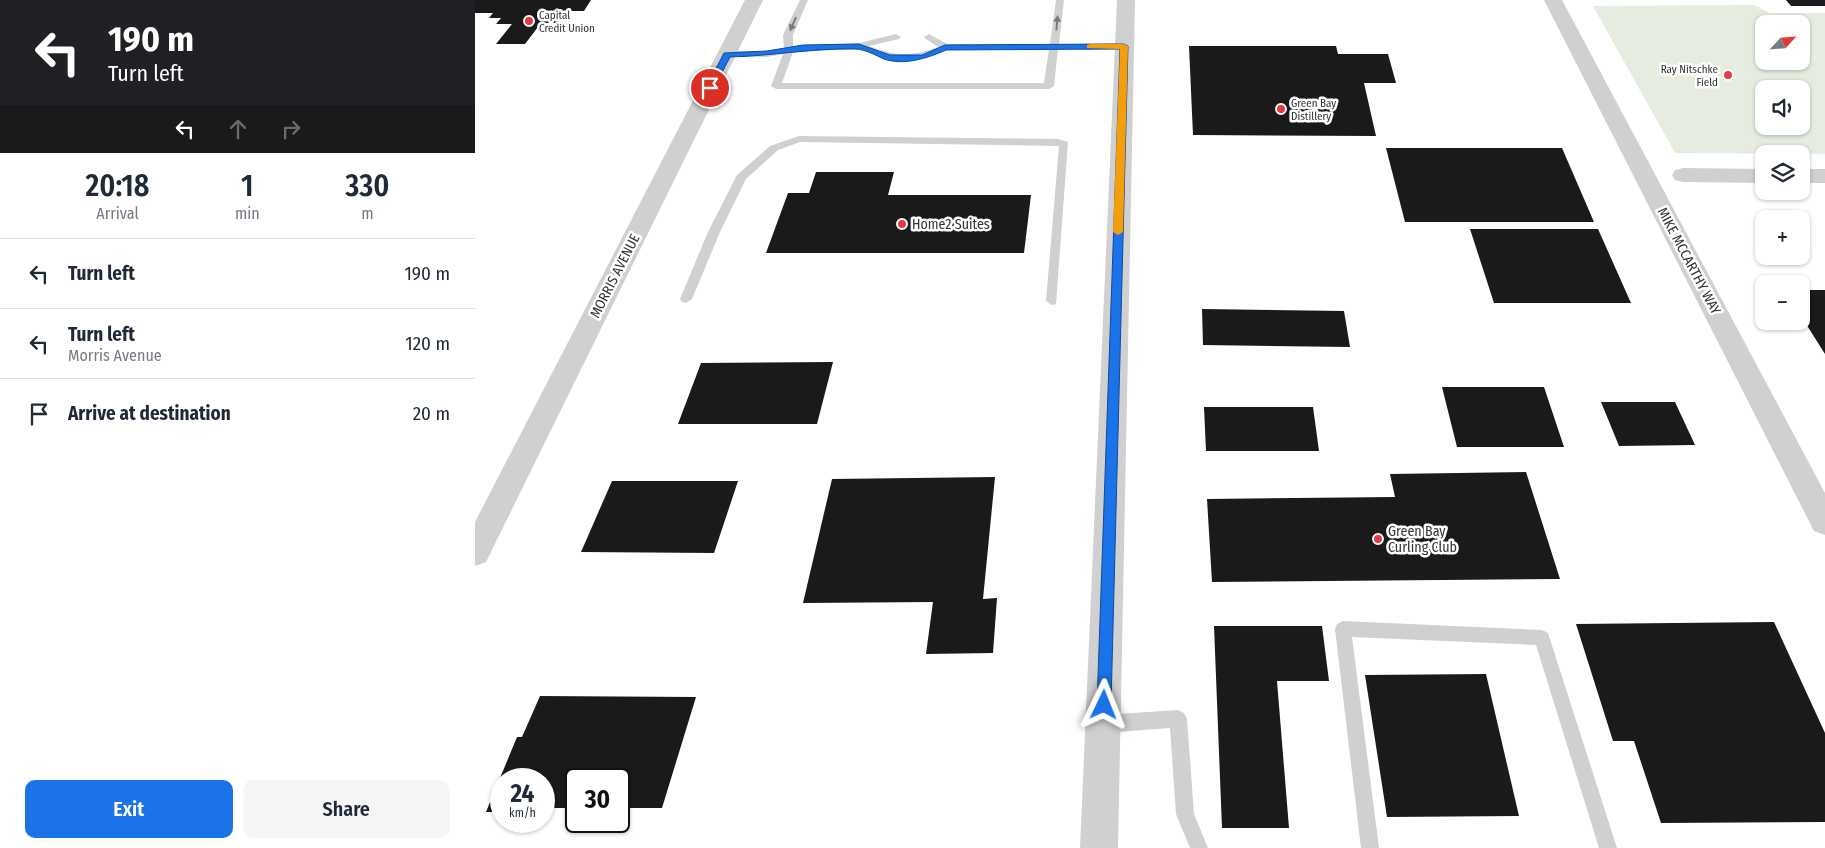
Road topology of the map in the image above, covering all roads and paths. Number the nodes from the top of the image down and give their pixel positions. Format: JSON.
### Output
{"nodes":[{"id":1,"x":754,"y":0,"type":"edge"},
{"id":2,"x":804,"y":0,"type":"edge"},
{"id":3,"x":1060,"y":0,"type":"edge"},
{"id":4,"x":1126,"y":0,"type":"edge"},
{"id":5,"x":1553,"y":0,"type":"edge"},
{"id":6,"x":896,"y":37,"type":"dead end"},
{"id":7,"x":929,"y":37,"type":"dead end"},
{"id":8,"x":859,"y":46,"type":"junction"},
{"id":9,"x":1124,"y":46,"type":"junction"},
{"id":10,"x":945,"y":47,"type":"junction"},
{"id":11,"x":1055,"y":47,"type":"junction"},
{"id":12,"x":789,"y":50,"type":"junction"},
{"id":13,"x":727,"y":54,"type":"junction"},
{"id":14,"x":1683,"y":175,"type":"dead end"},
{"id":15,"x":1755,"y":176,"type":"edge"},
{"id":16,"x":1810,"y":176,"type":"edge"},
{"id":17,"x":1825,"y":176,"type":"edge"},
{"id":18,"x":686,"y":299,"type":"dead end"},
{"id":19,"x":1052,"y":301,"type":"dead end"},
{"id":20,"x":1825,"y":522,"type":"edge"},
{"id":21,"x":475,"y":552,"type":"edge"},
{"id":22,"x":1103,"y":724,"type":"junction"},
{"id":23,"x":1099,"y":848,"type":"edge"},
{"id":24,"x":1199,"y":848,"type":"edge"},
{"id":25,"x":1370,"y":848,"type":"edge"},
{"id":26,"x":1608,"y":848,"type":"edge"}],
"edges":[{"from":1,"to":13,"type":"street","name":"MORRIS AVENUE"},
{"from":2,"to":12,"type":"lane","one_way":true},
{"from":11,"to":3,"type":"lane","one_way":true},
{"from":4,"to":9,"type":"street"},
{"from":5,"to":20,"type":"street","name":"MIKE MCCARTHY WAY"},
{"from":6,"to":8,"type":"lane"},
{"from":7,"to":10,"type":"lane"},
{"from":8,"to":10,"type":"lane"},
{"from":8,"to":12,"type":"lane"},
{"from":9,"to":11,"type":"lane"},
{"from":9,"to":22,"type":"street"},
{"from":10,"to":11,"type":"lane"},
{"from":11,"to":12,"type":"lane"},
{"from":12,"to":13,"type":"lane"},
{"from":13,"to":21,"type":"street","name":"MORRIS AVENUE"},
{"from":14,"to":15,"type":"street"},
{"from":16,"to":17,"type":"street"},
{"from":18,"to":19,"type":"lane"},
{"from":22,"to":23,"type":"street"},
{"from":22,"to":24,"type":"lane"},
{"from":25,"to":26,"type":"lane"}]}
